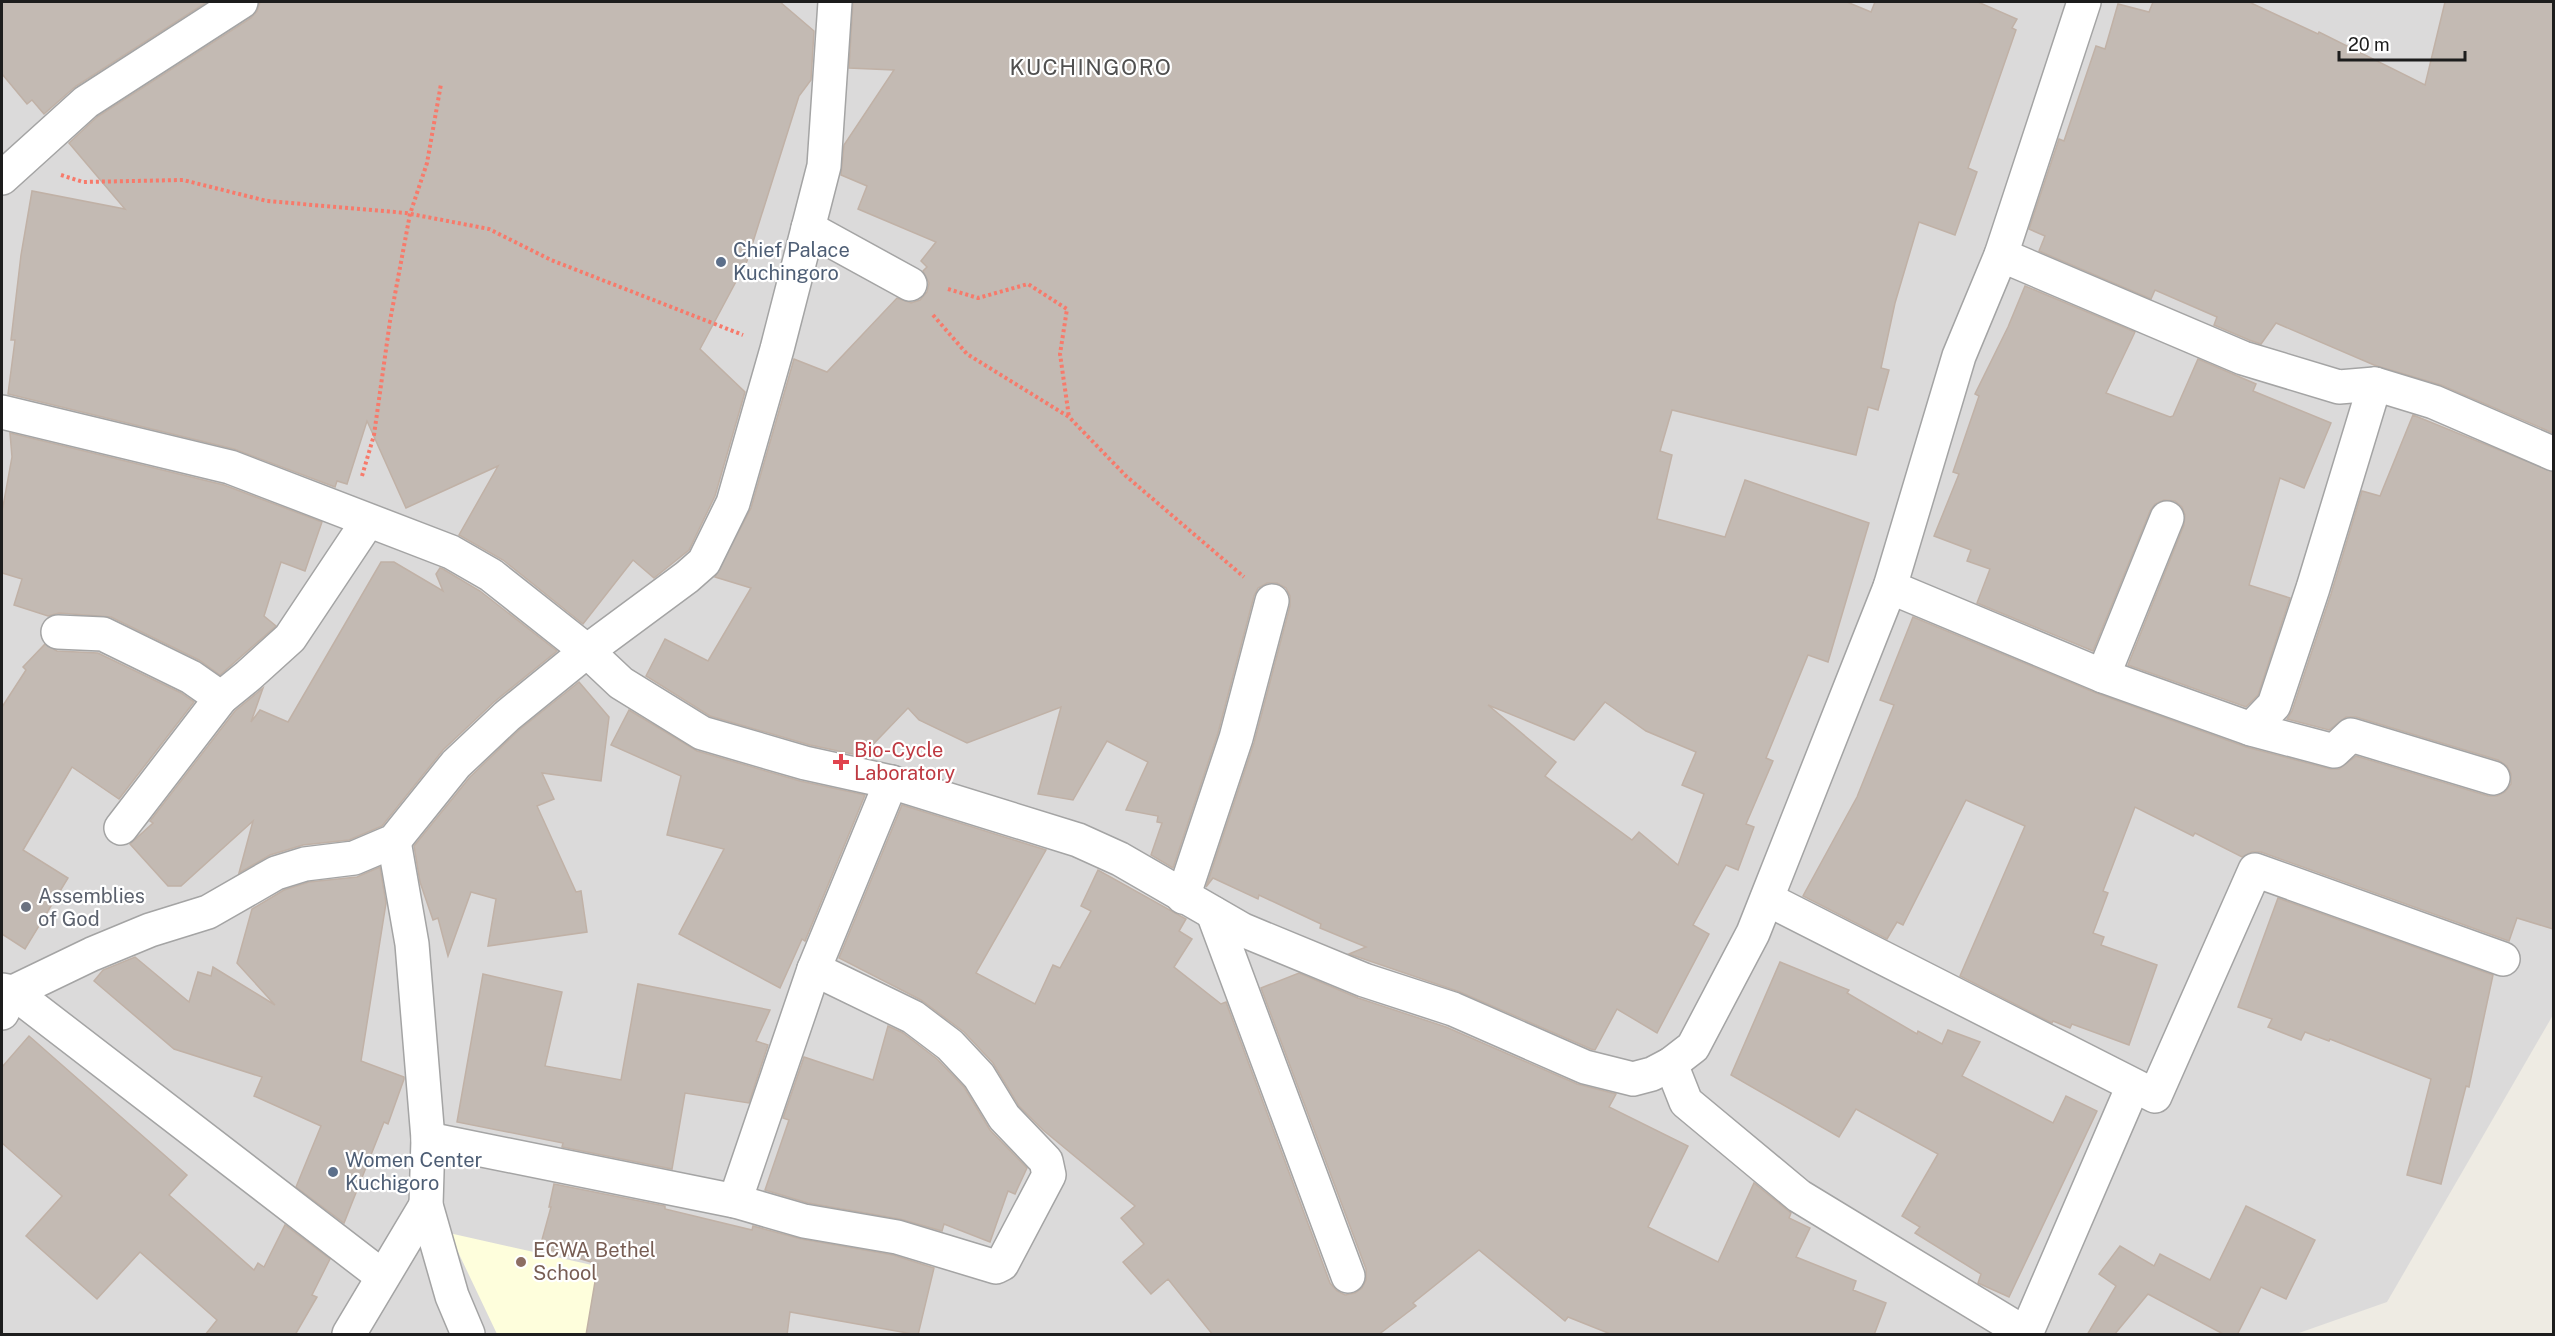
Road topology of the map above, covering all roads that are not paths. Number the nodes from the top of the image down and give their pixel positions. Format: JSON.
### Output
{"nodes":[{"id":1,"x":241,"y":2,"type":"edge"},
{"id":2,"x":835,"y":2,"type":"edge"},
{"id":3,"x":2084,"y":2,"type":"edge"},
{"id":4,"x":10,"y":170,"type":"edge"},
{"id":5,"x":808,"y":228,"type":"junction"},
{"id":6,"x":2001,"y":255,"type":"junction"},
{"id":7,"x":910,"y":284,"type":"road end"},
{"id":8,"x":2375,"y":384,"type":"junction"},
{"id":9,"x":2,"y":412,"type":"edge"},
{"id":10,"x":2553,"y":454,"type":"edge"},
{"id":11,"x":360,"y":518,"type":"junction"},
{"id":12,"x":2167,"y":518,"type":"dead end"},
{"id":13,"x":1890,"y":587,"type":"junction"},
{"id":14,"x":1272,"y":601,"type":"road end"},
{"id":15,"x":58,"y":632,"type":"dead end"},
{"id":16,"x":588,"y":651,"type":"junction"},
{"id":17,"x":2103,"y":676,"type":"junction"},
{"id":18,"x":221,"y":698,"type":"junction"},
{"id":19,"x":2251,"y":729,"type":"junction"},
{"id":20,"x":2493,"y":778,"type":"dead end"},
{"id":21,"x":891,"y":782,"type":"junction"},
{"id":22,"x":121,"y":828,"type":"dead end"},
{"id":23,"x":394,"y":841,"type":"junction"},
{"id":24,"x":1183,"y":897,"type":"junction"},
{"id":25,"x":1767,"y":898,"type":"junction"},
{"id":26,"x":1213,"y":913,"type":"junction"},
{"id":27,"x":2503,"y":959,"type":"dead end"},
{"id":28,"x":814,"y":969,"type":"junction"},
{"id":29,"x":5,"y":998,"type":"edge"},
{"id":30,"x":1671,"y":1064,"type":"junction"},
{"id":31,"x":2133,"y":1086,"type":"junction"},
{"id":32,"x":428,"y":1139,"type":"junction"},
{"id":33,"x":735,"y":1201,"type":"junction"},
{"id":34,"x":426,"y":1205,"type":"junction"},
{"id":35,"x":382,"y":1276,"type":"junction"},
{"id":36,"x":1348,"y":1276,"type":"dead end"},
{"id":37,"x":2026,"y":1334,"type":"edge"},
{"id":38,"x":349,"y":1335,"type":"edge"},
{"id":39,"x":468,"y":1335,"type":"edge"}],
"edges":[{"from":1,"to":4,"type":"street"},
{"from":2,"to":5,"type":"street"},
{"from":3,"to":6,"type":"street"},
{"from":5,"to":7,"type":"street"},
{"from":5,"to":16,"type":"street"},
{"from":6,"to":8,"type":"street"},
{"from":6,"to":13,"type":"street"},
{"from":8,"to":10,"type":"street"},
{"from":8,"to":19,"type":"street"},
{"from":9,"to":11,"type":"street"},
{"from":11,"to":16,"type":"street"},
{"from":11,"to":18,"type":"street"},
{"from":12,"to":17,"type":"street"},
{"from":13,"to":17,"type":"street"},
{"from":13,"to":25,"type":"street"},
{"from":14,"to":24,"type":"street"},
{"from":15,"to":18,"type":"street"},
{"from":16,"to":21,"type":"street"},
{"from":16,"to":23,"type":"street"},
{"from":17,"to":19,"type":"street"},
{"from":18,"to":22,"type":"street"},
{"from":19,"to":20,"type":"street"},
{"from":21,"to":24,"type":"street"},
{"from":21,"to":28,"type":"street"},
{"from":23,"to":29,"type":"street"},
{"from":23,"to":32,"type":"street"},
{"from":24,"to":26,"type":"street"},
{"from":25,"to":30,"type":"street"},
{"from":25,"to":31,"type":"street"},
{"from":26,"to":30,"type":"street"},
{"from":26,"to":36,"type":"street"},
{"from":27,"to":31,"type":"street"},
{"from":28,"to":33,"type":"street"},
{"from":28,"to":33,"type":"street"},
{"from":29,"to":35,"type":"street"},
{"from":30,"to":37,"type":"street"},
{"from":31,"to":37,"type":"street"},
{"from":32,"to":33,"type":"street"},
{"from":32,"to":34,"type":"street"},
{"from":34,"to":35,"type":"street"},
{"from":34,"to":39,"type":"street"},
{"from":35,"to":38,"type":"street"}]}
